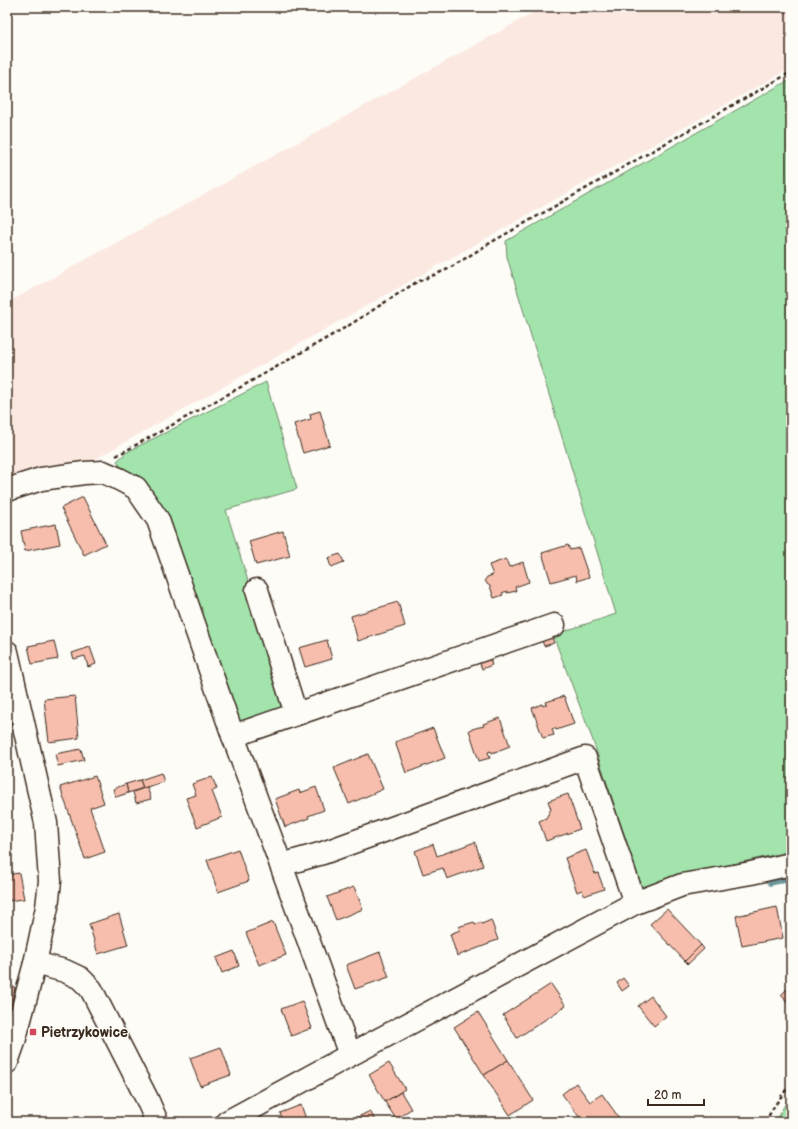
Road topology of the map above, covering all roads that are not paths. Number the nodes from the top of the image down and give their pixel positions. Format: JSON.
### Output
{"nodes":[{"id":1,"x":7,"y":490,"type":"edge"},
{"id":2,"x":257,"y":590,"type":"dead end"},
{"id":3,"x":554,"y":625,"type":"dead end"},
{"id":4,"x":7,"y":652,"type":"edge"},
{"id":5,"x":296,"y":714,"type":"junction"},
{"id":6,"x":233,"y":736,"type":"junction"},
{"id":7,"x":791,"y":864,"type":"edge"},
{"id":8,"x":280,"y":865,"type":"junction"},
{"id":9,"x":635,"y":903,"type":"junction"},
{"id":10,"x":36,"y":963,"type":"junction"},
{"id":11,"x":350,"y":1055,"type":"junction"},
{"id":12,"x":7,"y":1062,"type":"edge"},
{"id":13,"x":157,"y":1122,"type":"edge"},
{"id":14,"x":227,"y":1122,"type":"edge"}],
"edges":[{"from":1,"to":6,"type":"street"},
{"from":2,"to":5,"type":"street"},
{"from":3,"to":5,"type":"street"},
{"from":4,"to":10,"type":"street"},
{"from":5,"to":6,"type":"street"},
{"from":6,"to":8,"type":"street"},
{"from":7,"to":9,"type":"street"},
{"from":8,"to":9,"type":"street"},
{"from":8,"to":11,"type":"street"},
{"from":9,"to":11,"type":"street"},
{"from":10,"to":12,"type":"street"},
{"from":10,"to":13,"type":"street"},
{"from":11,"to":14,"type":"street"}]}
